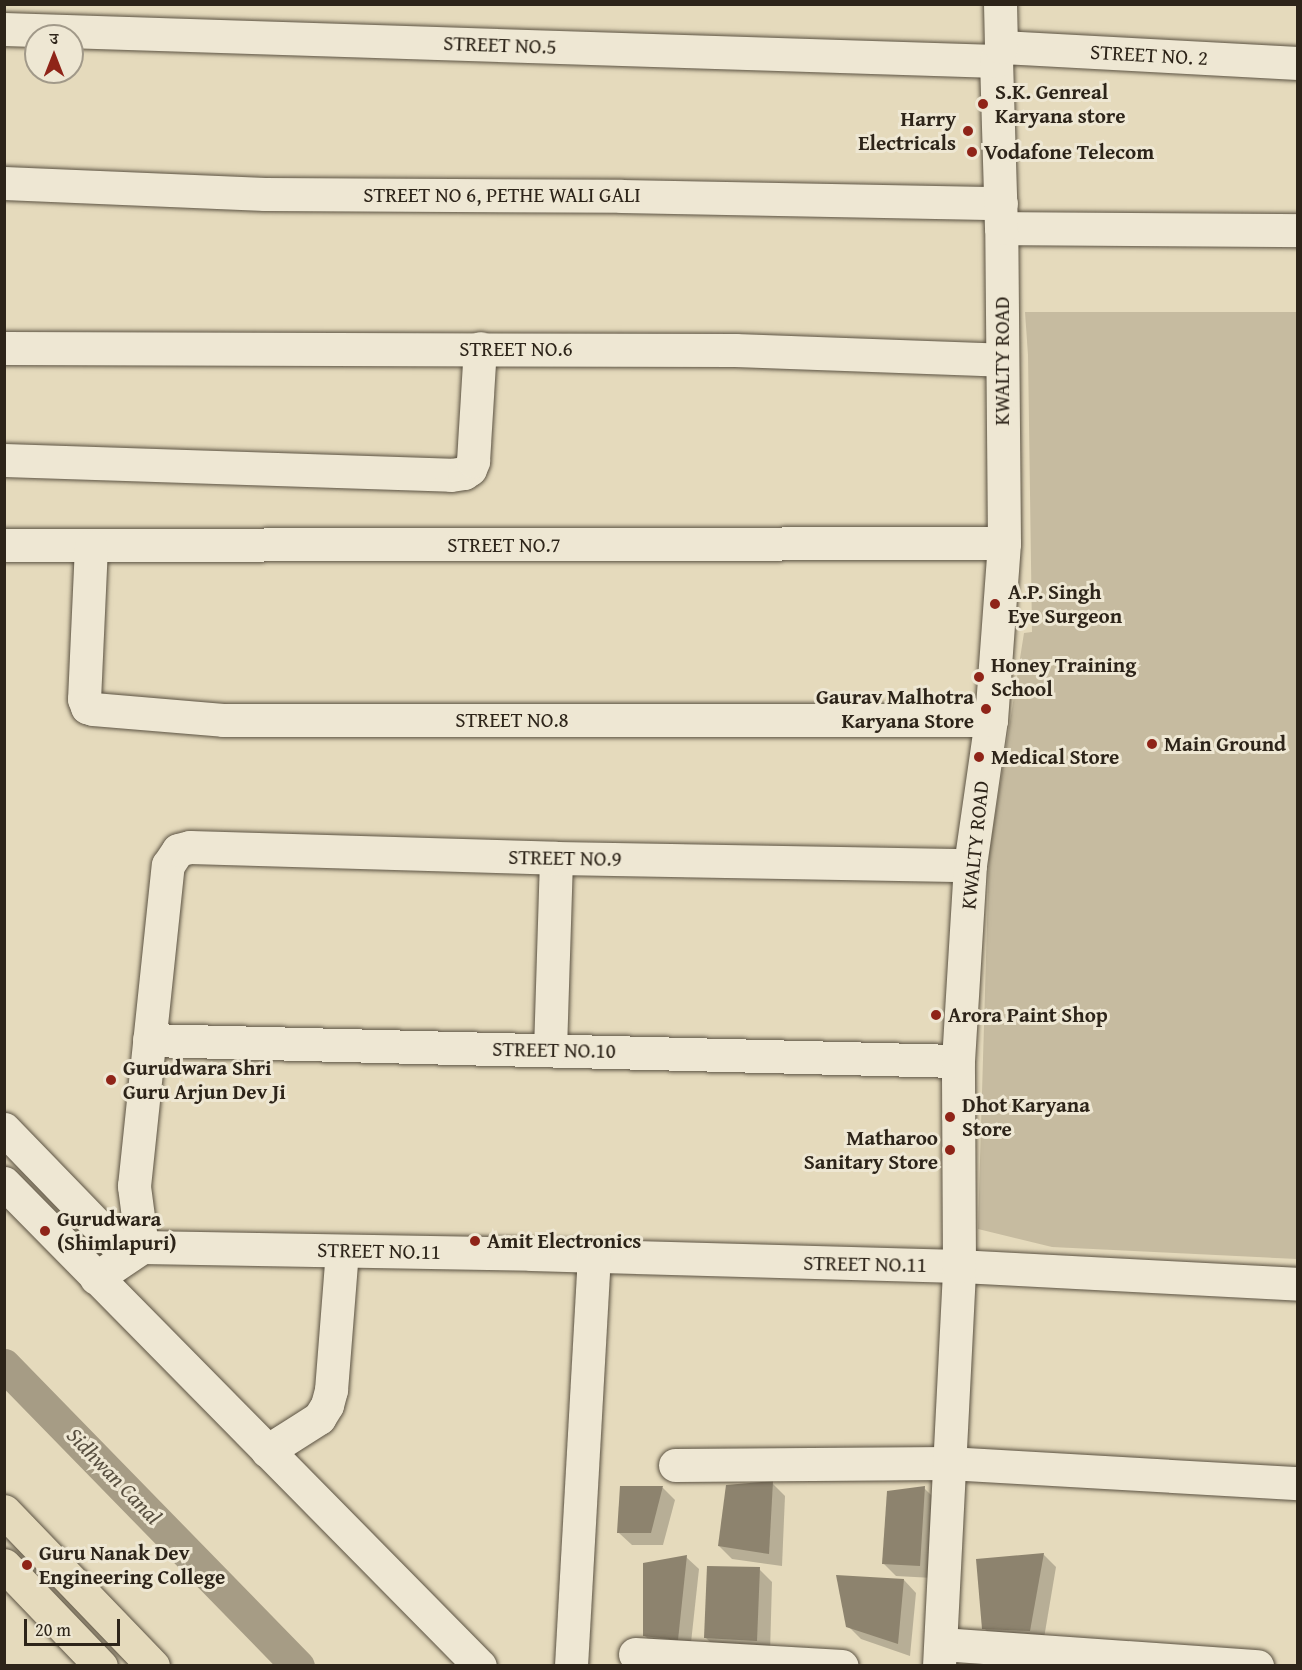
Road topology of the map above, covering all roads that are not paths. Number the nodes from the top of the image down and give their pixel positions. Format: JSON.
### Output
{"nodes":[{"id":1,"x":1000,"y":4,"type":"edge"},
{"id":2,"x":4,"y":29,"type":"edge"},
{"id":3,"x":999,"y":54,"type":"junction"},
{"id":4,"x":1298,"y":63,"type":"edge"},
{"id":5,"x":4,"y":183,"type":"edge"},
{"id":6,"x":1001,"y":215,"type":"junction"},
{"id":7,"x":1298,"y":230,"type":"edge"},
{"id":8,"x":17,"y":348,"type":"edge"},
{"id":9,"x":480,"y":348,"type":"junction"},
{"id":10,"x":1002,"y":360,"type":"junction"},
{"id":11,"x":4,"y":460,"type":"edge"},
{"id":12,"x":1004,"y":543,"type":"junction"},
{"id":13,"x":4,"y":545,"type":"edge"},
{"id":14,"x":91,"y":546,"type":"junction"},
{"id":15,"x":991,"y":720,"type":"junction"},
{"id":16,"x":556,"y":858,"type":"junction"},
{"id":17,"x":970,"y":865,"type":"junction"},
{"id":18,"x":149,"y":1040,"type":"junction"},
{"id":19,"x":550,"y":1050,"type":"junction"},
{"id":20,"x":958,"y":1061,"type":"junction"},
{"id":21,"x":4,"y":1129,"type":"edge"},
{"id":22,"x":4,"y":1183,"type":"edge"},
{"id":23,"x":342,"y":1251,"type":"junction"},
{"id":24,"x":134,"y":1252,"type":"junction"},
{"id":25,"x":594,"y":1256,"type":"junction"},
{"id":26,"x":959,"y":1266,"type":"junction"},
{"id":27,"x":96,"y":1278,"type":"junction"},
{"id":28,"x":1298,"y":1284,"type":"edge"},
{"id":29,"x":267,"y":1451,"type":"junction"},
{"id":30,"x":948,"y":1463,"type":"junction"},
{"id":31,"x":675,"y":1465,"type":"dead end"},
{"id":32,"x":1298,"y":1483,"type":"edge"},
{"id":33,"x":4,"y":1511,"type":"edge"},
{"id":34,"x":4,"y":1565,"type":"edge"},
{"id":35,"x":635,"y":1654,"type":"dead end"},
{"id":36,"x":940,"y":1655,"type":"edge"},
{"id":37,"x":100,"y":1665,"type":"edge"},
{"id":38,"x":153,"y":1665,"type":"edge"},
{"id":39,"x":480,"y":1665,"type":"edge"},
{"id":40,"x":571,"y":1665,"type":"edge"},
{"id":41,"x":842,"y":1665,"type":"edge"},
{"id":42,"x":1257,"y":1665,"type":"edge"}],
"edges":[{"from":1,"to":3,"type":"street","name":"KWALTY ROAD"},
{"from":2,"to":3,"type":"street","name":"STREET NO.5"},
{"from":3,"to":4,"type":"street","name":"STREET NO. 2"},
{"from":3,"to":6,"type":"street","name":"KWALTY ROAD"},
{"from":5,"to":6,"type":"street","name":"STREET NO 6, PETHE WALI GALI"},
{"from":6,"to":7,"type":"street","name":"STREET NO 6, PETHE WALI GALI"},
{"from":6,"to":10,"type":"street","name":"KWALTY ROAD"},
{"from":8,"to":9,"type":"street","name":"STREET NO.6"},
{"from":9,"to":10,"type":"street","name":"STREET NO.6"},
{"from":9,"to":11,"type":"street"},
{"from":10,"to":12,"type":"street","name":"KWALTY ROAD"},
{"from":12,"to":14,"type":"street","name":"STREET NO.7"},
{"from":12,"to":15,"type":"street","name":"KWALTY ROAD"},
{"from":13,"to":14,"type":"street","name":"STREET NO.7"},
{"from":14,"to":15,"type":"street","name":"STREET NO.8"},
{"from":15,"to":17,"type":"street","name":"KWALTY ROAD"},
{"from":16,"to":17,"type":"street","name":"STREET NO.9"},
{"from":16,"to":18,"type":"street","name":"STREET NO.9"},
{"from":16,"to":19,"type":"street"},
{"from":17,"to":20,"type":"street","name":"KWALTY ROAD"},
{"from":18,"to":19,"type":"street","name":"STREET NO.10"},
{"from":18,"to":24,"type":"street"},
{"from":19,"to":20,"type":"street","name":"STREET NO.10"},
{"from":20,"to":26,"type":"street","name":"KWALTY ROAD"},
{"from":21,"to":24,"type":"street"},
{"from":22,"to":27,"type":"street"},
{"from":23,"to":24,"type":"street","name":"STREET NO.11"},
{"from":23,"to":25,"type":"street","name":"STREET NO.11"},
{"from":23,"to":29,"type":"street"},
{"from":24,"to":27,"type":"street"},
{"from":25,"to":26,"type":"street","name":"STREET NO.11"},
{"from":25,"to":40,"type":"street"},
{"from":26,"to":28,"type":"street","name":"STREET NO.11"},
{"from":26,"to":30,"type":"street","name":"KWALTY ROAD"},
{"from":27,"to":29,"type":"street"},
{"from":29,"to":39,"type":"street"},
{"from":30,"to":31,"type":"street"},
{"from":30,"to":32,"type":"street"},
{"from":30,"to":36,"type":"street","name":"KWALTY ROAD"},
{"from":33,"to":38,"type":"highway"},
{"from":34,"to":37,"type":"highway"},
{"from":35,"to":41,"type":"street"},
{"from":36,"to":42,"type":"street"}]}
